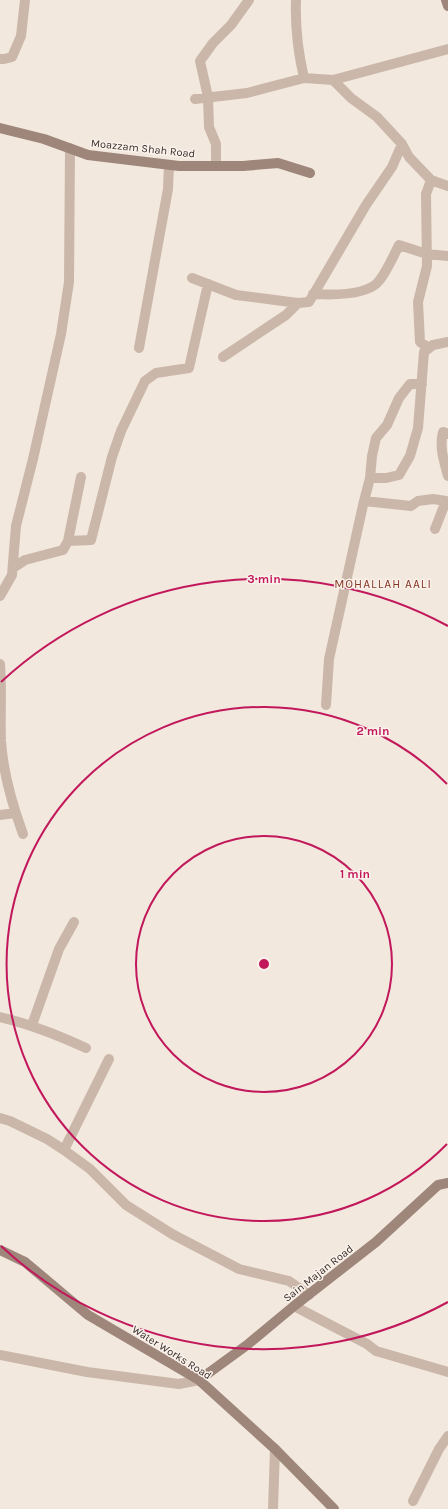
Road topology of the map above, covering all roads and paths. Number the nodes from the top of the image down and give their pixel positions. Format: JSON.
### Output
{"nodes":[{"id":1,"x":25,"y":0,"type":"edge"},
{"id":2,"x":249,"y":0,"type":"edge"},
{"id":3,"x":296,"y":0,"type":"edge"},
{"id":4,"x":446,"y":0,"type":"edge"},
{"id":5,"x":448,"y":6,"type":"edge"},
{"id":6,"x":448,"y":49,"type":"edge"},
{"id":7,"x":0,"y":59,"type":"edge"},
{"id":8,"x":304,"y":78,"type":"junction"},
{"id":9,"x":333,"y":80,"type":"junction"},
{"id":10,"x":208,"y":98,"type":"junction"},
{"id":11,"x":195,"y":99,"type":"dead end"},
{"id":12,"x":0,"y":128,"type":"edge"},
{"id":13,"x":402,"y":144,"type":"junction"},
{"id":14,"x":70,"y":148,"type":"junction"},
{"id":15,"x":169,"y":165,"type":"junction"},
{"id":16,"x":216,"y":166,"type":"junction"},
{"id":17,"x":310,"y":173,"type":"dead end"},
{"id":18,"x":432,"y":180,"type":"junction"},
{"id":19,"x":448,"y":186,"type":"edge"},
{"id":20,"x":426,"y":254,"type":"junction"},
{"id":21,"x":448,"y":256,"type":"edge"},
{"id":22,"x":192,"y":278,"type":"dead end"},
{"id":23,"x":208,"y":284,"type":"junction"},
{"id":24,"x":313,"y":294,"type":"junction"},
{"id":25,"x":298,"y":302,"type":"junction"},
{"id":26,"x":448,"y":342,"type":"edge"},
{"id":27,"x":139,"y":348,"type":"dead end"},
{"id":28,"x":429,"y":348,"type":"junction"},
{"id":29,"x":223,"y":357,"type":"dead end"},
{"id":30,"x":422,"y":384,"type":"junction"},
{"id":31,"x":448,"y":434,"type":"edge"},
{"id":32,"x":448,"y":476,"type":"edge"},
{"id":33,"x":81,"y":477,"type":"dead end"},
{"id":34,"x":370,"y":478,"type":"junction"},
{"id":35,"x":447,"y":498,"type":"edge"},
{"id":36,"x":364,"y":501,"type":"junction"},
{"id":37,"x":435,"y":529,"type":"dead end"},
{"id":38,"x":68,"y":541,"type":"junction"},
{"id":39,"x":13,"y":568,"type":"junction"},
{"id":40,"x":0,"y":596,"type":"edge"},
{"id":41,"x":0,"y":664,"type":"edge"},
{"id":42,"x":326,"y":705,"type":"dead end"},
{"id":43,"x":15,"y":813,"type":"junction"},
{"id":44,"x":0,"y":816,"type":"edge"},
{"id":45,"x":23,"y":834,"type":"dead end"},
{"id":46,"x":74,"y":922,"type":"dead end"},
{"id":47,"x":0,"y":1017,"type":"edge"},
{"id":48,"x":32,"y":1025,"type":"junction"},
{"id":49,"x":86,"y":1048,"type":"dead end"},
{"id":50,"x":109,"y":1059,"type":"dead end"},
{"id":51,"x":0,"y":1118,"type":"edge"},
{"id":52,"x":64,"y":1150,"type":"junction"},
{"id":53,"x":448,"y":1183,"type":"edge"},
{"id":54,"x":0,"y":1250,"type":"edge"},
{"id":55,"x":310,"y":1295,"type":"junction"},
{"id":56,"x":294,"y":1306,"type":"junction"},
{"id":57,"x":0,"y":1355,"type":"edge"},
{"id":58,"x":448,"y":1372,"type":"edge"},
{"id":59,"x":199,"y":1380,"type":"junction"},
{"id":60,"x":448,"y":1436,"type":"edge"},
{"id":61,"x":275,"y":1448,"type":"junction"},
{"id":62,"x":413,"y":1501,"type":"dead end"},
{"id":63,"x":273,"y":1509,"type":"edge"},
{"id":64,"x":334,"y":1509,"type":"edge"}],
"edges":[{"from":1,"to":7,"type":"street"},
{"from":2,"to":10,"type":"street"},
{"from":3,"to":8,"type":"street"},
{"from":4,"to":5,"type":"street"},
{"from":6,"to":9,"type":"street"},
{"from":8,"to":9,"type":"street"},
{"from":8,"to":10,"type":"street"},
{"from":9,"to":13,"type":"street"},
{"from":10,"to":11,"type":"street"},
{"from":10,"to":16,"type":"street"},
{"from":12,"to":14,"type":"street","name":"Moazzam Shah Road"},
{"from":13,"to":18,"type":"street"},
{"from":13,"to":24,"type":"street"},
{"from":14,"to":15,"type":"street","name":"Moazzam Shah Road"},
{"from":14,"to":39,"type":"street"},
{"from":15,"to":16,"type":"street","name":"Moazzam Shah Road"},
{"from":15,"to":27,"type":"street"},
{"from":16,"to":17,"type":"street","name":"Moazzam Shah Road"},
{"from":18,"to":19,"type":"street"},
{"from":18,"to":20,"type":"street"},
{"from":20,"to":21,"type":"street"},
{"from":20,"to":24,"type":"street"},
{"from":20,"to":28,"type":"street"},
{"from":22,"to":23,"type":"street"},
{"from":23,"to":25,"type":"street"},
{"from":23,"to":38,"type":"street"},
{"from":24,"to":25,"type":"street"},
{"from":25,"to":29,"type":"street"},
{"from":26,"to":28,"type":"street"},
{"from":28,"to":30,"type":"street"},
{"from":30,"to":34,"type":"street"},
{"from":30,"to":34,"type":"street"},
{"from":31,"to":32,"type":"street"},
{"from":33,"to":38,"type":"street"},
{"from":34,"to":36,"type":"street"},
{"from":35,"to":36,"type":"street"},
{"from":35,"to":37,"type":"street"},
{"from":36,"to":42,"type":"street"},
{"from":38,"to":39,"type":"street"},
{"from":39,"to":40,"type":"street"},
{"from":41,"to":43,"type":"street"},
{"from":43,"to":44,"type":"street"},
{"from":43,"to":45,"type":"street"},
{"from":46,"to":48,"type":"street"},
{"from":47,"to":48,"type":"street"},
{"from":48,"to":49,"type":"street"},
{"from":50,"to":52,"type":"street"},
{"from":51,"to":52,"type":"street"},
{"from":52,"to":55,"type":"street"},
{"from":53,"to":55,"type":"street","name":"Sain Majan Road"},
{"from":54,"to":59,"type":"street","name":"Water Works Road"},
{"from":55,"to":56,"type":"street","name":"Sain Majan Road"},
{"from":56,"to":58,"type":"street"},
{"from":56,"to":59,"type":"street","name":"Sain Majan Road"},
{"from":57,"to":59,"type":"street"},
{"from":59,"to":61,"type":"street","name":"Water Works Road"},
{"from":60,"to":62,"type":"street"},
{"from":61,"to":63,"type":"street"},
{"from":61,"to":64,"type":"street","name":"Water Works Road"}]}
